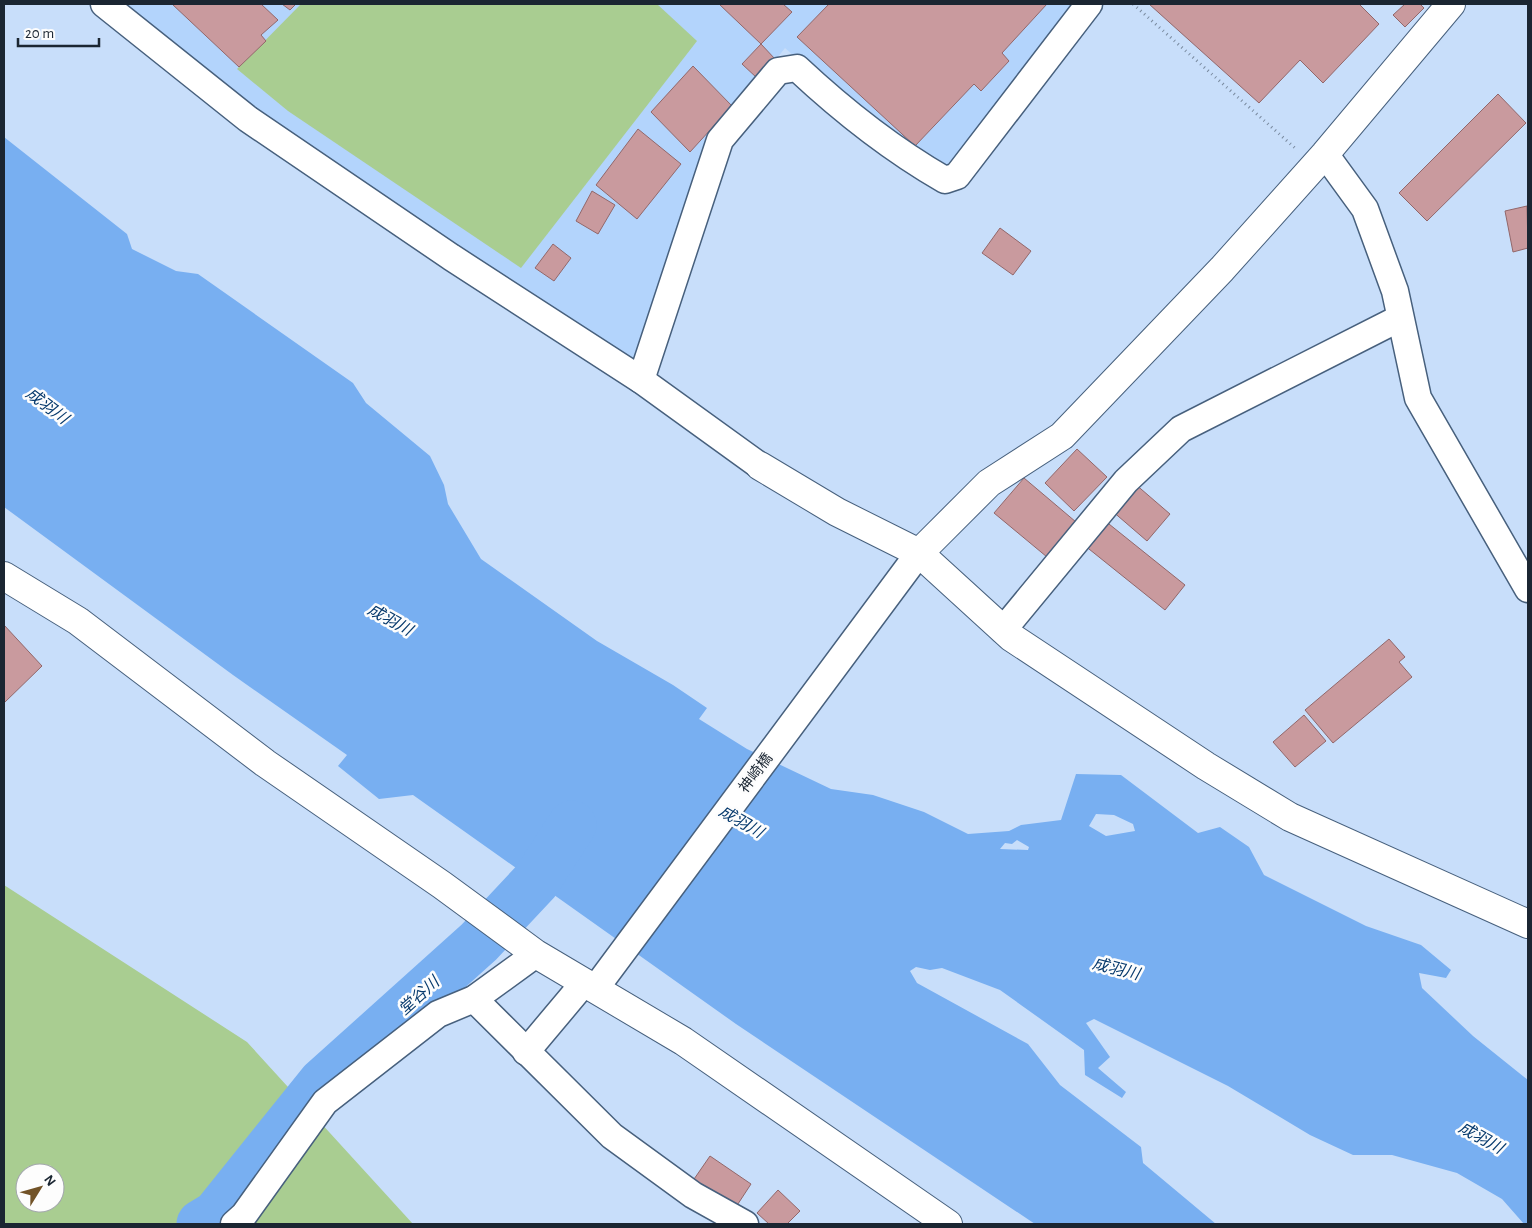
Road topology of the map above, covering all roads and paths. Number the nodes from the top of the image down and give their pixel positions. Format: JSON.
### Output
{"nodes":[{"id":1,"x":104,"y":4,"type":"edge"},
{"id":2,"x":1089,"y":4,"type":"edge"},
{"id":3,"x":1133,"y":4,"type":"edge"},
{"id":4,"x":1452,"y":4,"type":"edge"},
{"id":5,"x":1320,"y":160,"type":"junction"},
{"id":6,"x":1400,"y":318,"type":"junction"},
{"id":7,"x":641,"y":380,"type":"junction"},
{"id":8,"x":760,"y":466,"type":"joint"},
{"id":9,"x":911,"y":564,"type":"junction"},
{"id":10,"x":4,"y":576,"type":"edge"},
{"id":11,"x":1528,"y":589,"type":"edge"},
{"id":12,"x":1003,"y":630,"type":"junction"},
{"id":13,"x":1528,"y":924,"type":"edge"},
{"id":14,"x":536,"y":954,"type":"junction"},
{"id":15,"x":595,"y":982,"type":"junction"},
{"id":16,"x":474,"y":999,"type":"junction"},
{"id":17,"x":526,"y":1052,"type":"junction"},
{"id":18,"x":234,"y":1224,"type":"edge"},
{"id":19,"x":745,"y":1224,"type":"edge"},
{"id":20,"x":948,"y":1224,"type":"edge"}],
"edges":[{"from":1,"to":7,"type":"street"},
{"from":2,"to":7,"type":"street"},
{"from":3,"to":5,"type":"path"},
{"from":4,"to":5,"type":"street"},
{"from":5,"to":6,"type":"street"},
{"from":5,"to":9,"type":"street"},
{"from":6,"to":11,"type":"street"},
{"from":6,"to":12,"type":"street"},
{"from":7,"to":8,"type":"street"},
{"from":8,"to":9,"type":"street"},
{"from":9,"to":12,"type":"street"},
{"from":9,"to":15,"type":"street","name":"神崎橋"},
{"from":10,"to":14,"type":"street"},
{"from":12,"to":13,"type":"street"},
{"from":14,"to":15,"type":"street"},
{"from":14,"to":16,"type":"street"},
{"from":15,"to":17,"type":"street","name":"神崎橋"},
{"from":15,"to":20,"type":"street"},
{"from":16,"to":17,"type":"street"},
{"from":16,"to":18,"type":"street"},
{"from":17,"to":19,"type":"street"}]}
